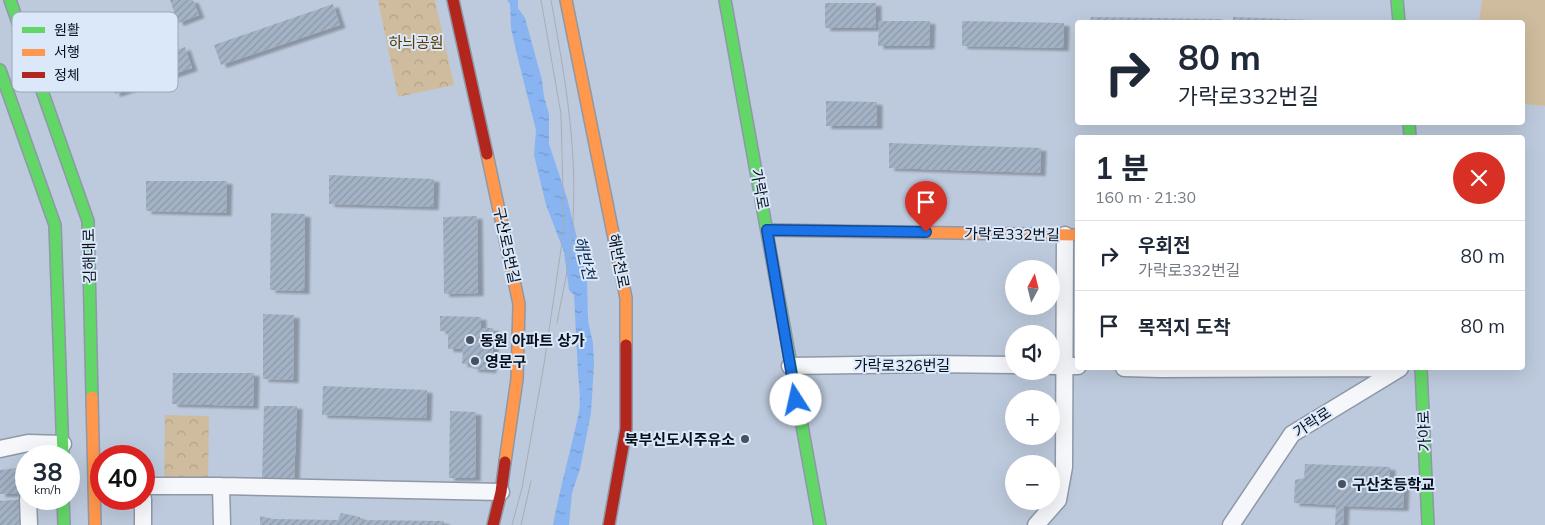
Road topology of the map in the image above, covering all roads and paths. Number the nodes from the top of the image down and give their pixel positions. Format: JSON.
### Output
{"nodes":[{"id":1,"x":10,"y":0,"type":"edge"},
{"id":2,"x":453,"y":0,"type":"edge"},
{"id":3,"x":566,"y":0,"type":"edge"},
{"id":4,"x":725,"y":0,"type":"edge"},
{"id":5,"x":1397,"y":0,"type":"edge"},
{"id":6,"x":14,"y":12,"type":"edge"},
{"id":7,"x":1399,"y":20,"type":"edge"},
{"id":8,"x":0,"y":70,"type":"edge"},
{"id":9,"x":43,"y":92,"type":"edge"},
{"id":10,"x":767,"y":230,"type":"junction"},
{"id":11,"x":1071,"y":235,"type":"edge"},
{"id":12,"x":1005,"y":365,"type":"edge"},
{"id":13,"x":790,"y":366,"type":"junction"},
{"id":14,"x":1065,"y":366,"type":"edge"},
{"id":15,"x":1397,"y":370,"type":"edge"},
{"id":16,"x":1421,"y":370,"type":"edge"},
{"id":17,"x":63,"y":445,"type":"edge"},
{"id":18,"x":0,"y":449,"type":"edge"},
{"id":19,"x":15,"y":450,"type":"edge"},
{"id":20,"x":155,"y":486,"type":"edge"},
{"id":21,"x":222,"y":486,"type":"junction"},
{"id":22,"x":502,"y":492,"type":"junction"},
{"id":23,"x":28,"y":510,"type":"edge"},
{"id":24,"x":64,"y":510,"type":"edge"},
{"id":25,"x":144,"y":510,"type":"edge"},
{"id":26,"x":29,"y":525,"type":"edge"},
{"id":27,"x":64,"y":525,"type":"edge"},
{"id":28,"x":95,"y":525,"type":"edge"},
{"id":29,"x":143,"y":525,"type":"edge"},
{"id":30,"x":222,"y":525,"type":"edge"},
{"id":31,"x":493,"y":525,"type":"edge"},
{"id":32,"x":609,"y":525,"type":"edge"},
{"id":33,"x":820,"y":525,"type":"edge"},
{"id":34,"x":1036,"y":525,"type":"edge"},
{"id":35,"x":1231,"y":525,"type":"edge"},
{"id":36,"x":1428,"y":525,"type":"edge"}],
"edges":[{"from":1,"to":6,"type":"street","name":"김해대로"},
{"from":2,"to":22,"type":"street","name":"구산로5번길"},
{"from":3,"to":32,"type":"street","name":"해반천로"},
{"from":4,"to":10,"type":"street","name":"가락로"},
{"from":5,"to":7,"type":"street"},
{"from":8,"to":17,"type":"street"},
{"from":9,"to":28,"type":"street","name":"김해대로"},
{"from":10,"to":11,"type":"street","name":"가락로332번길"},
{"from":10,"to":13,"type":"street","name":"가락로"},
{"from":11,"to":14,"type":"street"},
{"from":12,"to":13,"type":"street","name":"가락로326번길"},
{"from":13,"to":33,"type":"street","name":"가락로"},
{"from":14,"to":34,"type":"street"},
{"from":15,"to":35,"type":"street","name":"가락로"},
{"from":16,"to":36,"type":"street","name":"가야로"},
{"from":18,"to":19,"type":"street"},
{"from":20,"to":21,"type":"street"},
{"from":21,"to":22,"type":"street"},
{"from":21,"to":30,"type":"street"},
{"from":22,"to":31,"type":"street","name":"구산로5번길"},
{"from":23,"to":26,"type":"street"},
{"from":24,"to":27,"type":"street"},
{"from":25,"to":29,"type":"street"}]}
